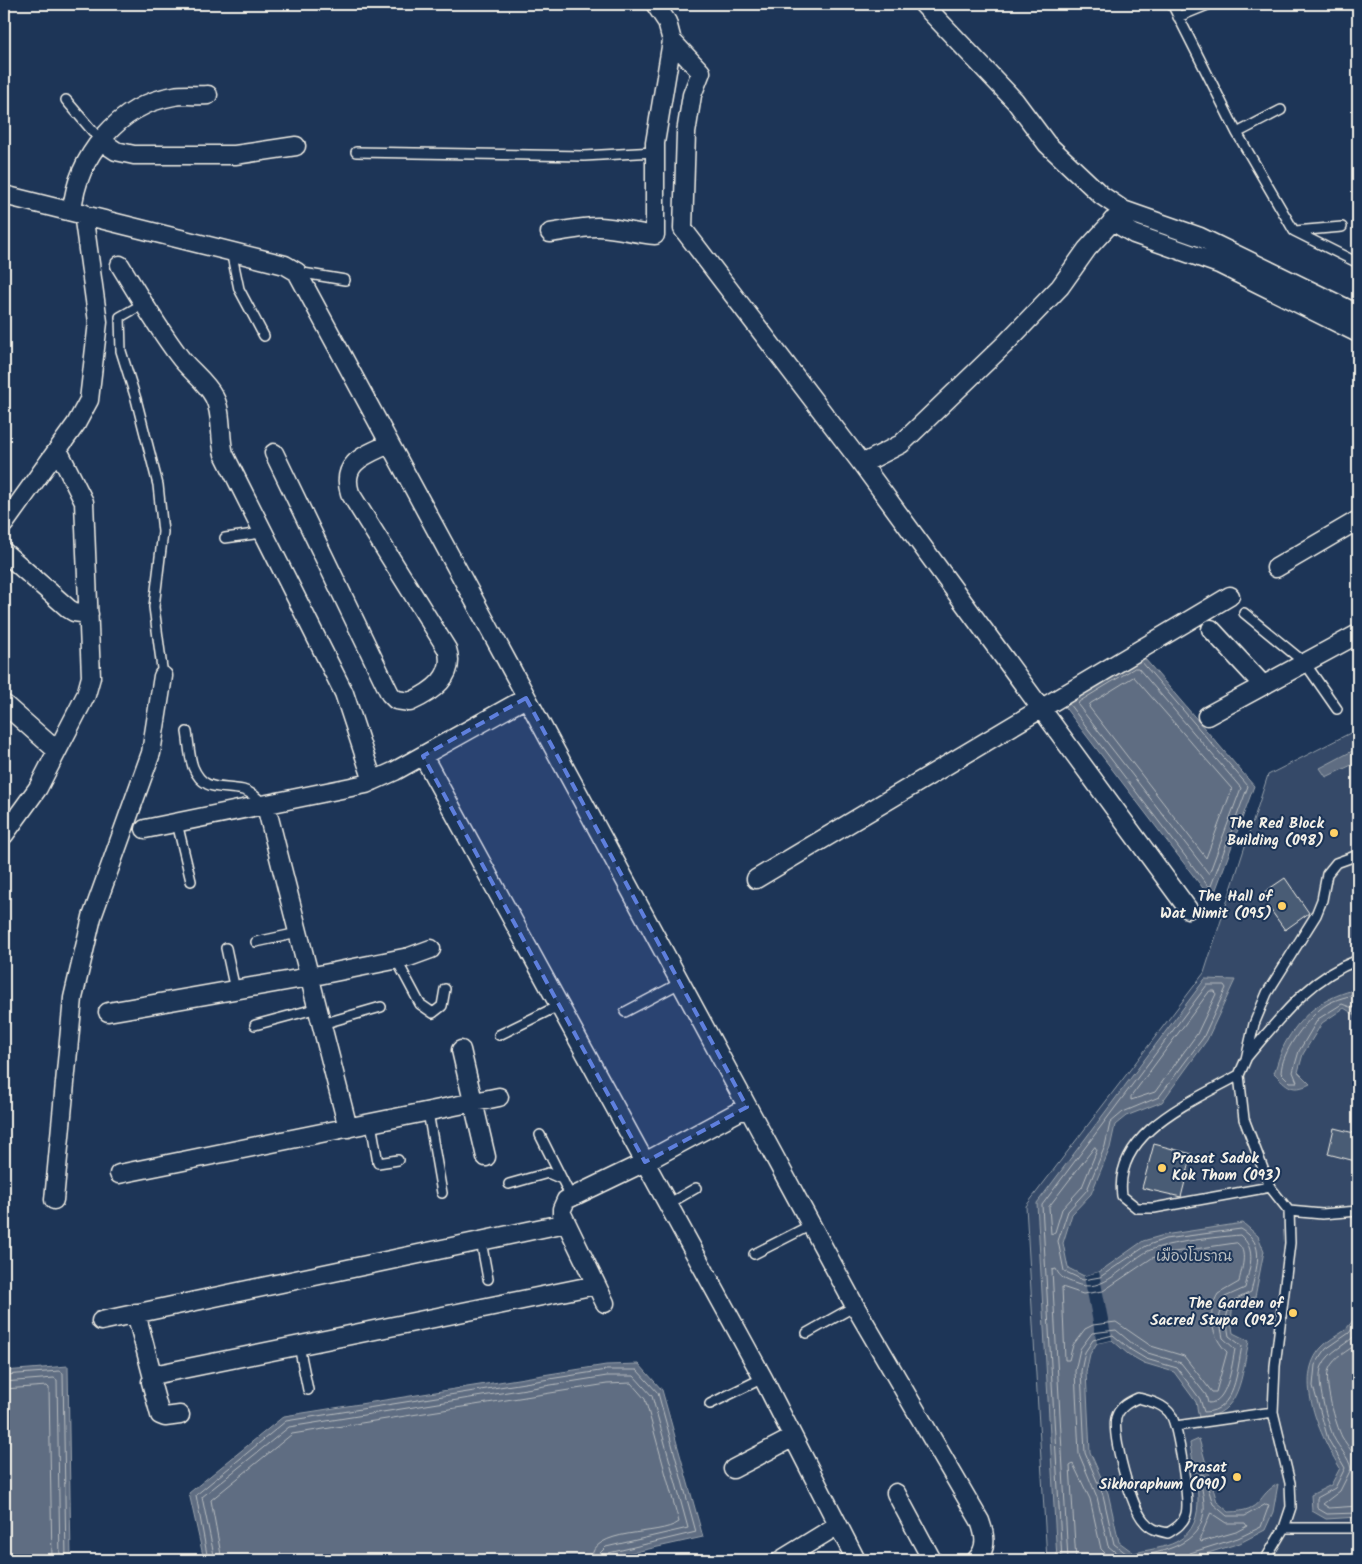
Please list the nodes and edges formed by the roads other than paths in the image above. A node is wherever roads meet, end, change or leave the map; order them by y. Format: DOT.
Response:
graph roads {
  1 [pos="655,4"];
  2 [pos="923,4"];
  3 [pos="1172,4"];
  4 [pos="1210,4"];
  5 [pos="1178,17"];
  6 [pos="672,41"];
  7 [pos="208,95"];
  8 [pos="66,100"];
  9 [pos="1281,110"];
  10 [pos="1237,134"];
  11 [pos="97,145"];
  12 [pos="296,146"];
  13 [pos="356,152"];
  14 [pos="655,152"];
  15 [pos="4,195"];
  16 [pos="88,214"];
  17 [pos="1117,216"];
  18 [pos="1342,227"];
  19 [pos="1294,231"];
  20 [pos="550,233"];
  21 [pos="231,251"];
  22 [pos="1358,263"];
  23 [pos="120,265"];
  24 [pos="297,272"];
  25 [pos="345,280"];
  26 [pos="143,304"];
  27 [pos="1358,314"];
  28 [pos="1358,333"];
  29 [pos="264,336"];
  30 [pos="389,444"];
  31 [pos="58,450"];
  32 [pos="274,453"];
  33 [pos="862,464"];
  34 [pos="1358,520"];
  35 [pos="4,524"];
  36 [pos="262,533"];
  37 [pos="225,538"];
  38 [pos="4,552"];
  39 [pos="1276,568"];
  40 [pos="1230,596"];
  41 [pos="1244,613"];
  42 [pos="89,614"];
  43 [pos="1211,629"];
  44 [pos="1358,634"];
  45 [pos="1305,662"];
  46 [pos="163,676"];
  47 [pos="1263,685"];
  48 [pos="526,698"];
  49 [pos="4,704"];
  50 [pos="1043,708"];
  51 [pos="1338,709"];
  52 [pos="1207,716"];
  53 [pos="187,732"];
  54 [pos="56,750"];
  55 [pos="423,756"];
  56 [pos="373,781"];
  57 [pos="266,806"];
  58 [pos="177,823"];
  59 [pos="145,829"];
  60 [pos="4,835"];
  61 [pos="1358,855"];
  62 [pos="756,879"];
  63 [pos="191,881"];
  64 [pos="1188,909"];
  65 [pos="298,933"];
  66 [pos="256,942"];
  67 [pos="226,948"];
  68 [pos="431,949"];
  69 [pos="396,959"];
  70 [pos="1358,960"];
  71 [pos="309,977"];
  72 [pos="680,983"];
  73 [pos="446,989"];
  74 [pos="236,990"];
  75 [pos="558,1006"];
  76 [pos="381,1007"];
  77 [pos="108,1012"];
  78 [pos="626,1012"];
  79 [pos="320,1016"];
  80 [pos="255,1025"];
  81 [pos="499,1035"];
  82 [pos="461,1050"];
  83 [pos="1246,1059"];
  84 [pos="1239,1075"];
  85 [pos="499,1097"];
  86 [pos="473,1102"];
  87 [pos="747,1107"];
  88 [pos="428,1112"];
  89 [pos="371,1124"];
  90 [pos="348,1128"];
  91 [pos="540,1135"];
  92 [pos="549,1153"];
  93 [pos="486,1157"];
  94 [pos="398,1160"];
  95 [pos="645,1162"];
  96 [pos="119,1174"];
  97 [pos="509,1184"];
  98 [pos="1270,1187"];
  99 [pos="696,1188"];
  100 [pos="442,1193"];
  101 [pos="571,1197"];
  102 [pos="54,1200"];
  103 [pos="668,1204"];
  104 [pos="1289,1211"];
  105 [pos="1358,1211"];
  106 [pos="566,1223"];
  107 [pos="811,1225"];
  108 [pos="481,1240"];
  109 [pos="754,1254"];
  110 [pos="488,1279"];
  111 [pos="596,1285"];
  112 [pos="605,1303"];
  113 [pos="855,1306"];
  114 [pos="136,1314"];
  115 [pos="101,1321"];
  116 [pos="807,1333"];
  117 [pos="299,1346"];
  118 [pos="153,1378"];
  119 [pos="763,1378"];
  120 [pos="308,1390"];
  121 [pos="710,1404"];
  122 [pos="1273,1412"];
  123 [pos="180,1415"];
  124 [pos="1176,1426"];
  125 [pos="792,1438"];
  126 [pos="733,1469"];
  127 [pos="896,1493"];
  128 [pos="838,1524"];
  129 [pos="1284,1528"];
  130 [pos="1358,1528"];
  131 [pos="781,1560"];
  132 [pos="856,1560"];
  133 [pos="932,1560"];
  134 [pos="976,1560"];
  135 [pos="1265,1560"];
  1 -- 6 [label="street"];
  2 -- 17 [label="street"];
  3 -- 5 [label="lane"];
  4 -- 5 [label="lane"];
  5 -- 10 [label="lane"];
  6 -- 14 [label="street"];
  6 -- 33 [label="street"];
  7 -- 11 [label="street"];
  8 -- 11 [label="lane"];
  9 -- 10 [label="lane"];
  10 -- 19 [label="lane"];
  11 -- 12 [label="street"];
  11 -- 16 [label="street"];
  13 -- 14 [label="lane"];
  14 -- 20 [label="street"];
  15 -- 16 [label="street"];
  16 -- 21 [label="street"];
  16 -- 31 [label="street"];
  17 -- 27 [label="street"];
  17 -- 28 [label="street"];
  17 -- 33 [label="street"];
  18 -- 19 [label="lane"];
  19 -- 22 [label="lane"];
  21 -- 24 [label="street"];
  21 -- 29 [label="lane"];
  23 -- 26 [label="street"];
  24 -- 25 [label="lane"];
  24 -- 30 [label="street"];
  26 -- 36 [label="street"];
  26 -- 46 [label="lane"];
  30 -- 32 [label="street"];
  30 -- 48 [label="street"];
  31 -- 35 [label="street"];
  31 -- 42 [label="street"];
  33 -- 50 [label="street"];
  34 -- 39 [label="street"];
  36 -- 37 [label="lane"];
  36 -- 56 [label="street"];
  38 -- 42 [label="street"];
  40 -- 50 [label="street"];
  41 -- 45 [label="lane"];
  42 -- 54 [label="street"];
  43 -- 47 [label="street"];
  44 -- 45 [label="street"];
  45 -- 47 [label="street"];
  45 -- 51 [label="lane"];
  46 -- 102 [label="street"];
  47 -- 52 [label="street"];
  48 -- 55 [label="street"];
  48 -- 72 [label="street"];
  49 -- 54 [label="street"];
  50 -- 62 [label="street"];
  50 -- 64 [label="street"];
  53 -- 57 [label="lane"];
  54 -- 60 [label="street"];
  55 -- 56 [label="street"];
  55 -- 75 [label="street"];
  56 -- 57 [label="street"];
  57 -- 58 [label="street"];
  57 -- 65 [label="street"];
  58 -- 59 [label="street"];
  58 -- 63 [label="lane"];
  61 -- 83 [label="lane"];
  65 -- 66 [label="lane"];
  65 -- 71 [label="street"];
  67 -- 74 [label="lane"];
  68 -- 69 [label="street"];
  69 -- 71 [label="street"];
  69 -- 73 [label="lane"];
  70 -- 83 [label="lane"];
  71 -- 74 [label="street"];
  71 -- 79 [label="street"];
  72 -- 78 [label="lane"];
  72 -- 87 [label="street"];
  74 -- 77 [label="street"];
  75 -- 81 [label="lane"];
  75 -- 95 [label="street"];
  76 -- 79 [label="lane"];
  79 -- 80 [label="lane"];
  79 -- 90 [label="street"];
  82 -- 86 [label="street"];
  83 -- 84 [label="lane"];
  84 -- 98 [label="lane"];
  84 -- 98 [label="lane"];
  85 -- 86 [label="street"];
  86 -- 88 [label="street"];
  86 -- 93 [label="street"];
  87 -- 95 [label="street"];
  87 -- 107 [label="street"];
  88 -- 89 [label="street"];
  88 -- 100 [label="lane"];
  89 -- 90 [label="street"];
  89 -- 94 [label="lane"];
  90 -- 96 [label="street"];
  91 -- 92 [label="lane"];
  92 -- 97 [label="lane"];
  92 -- 101 [label="lane"];
  95 -- 101 [label="street"];
  95 -- 103 [label="street"];
  98 -- 104 [label="lane"];
  99 -- 103 [label="lane"];
  101 -- 106 [label="street"];
  103 -- 119 [label="street"];
  104 -- 105 [label="lane"];
  104 -- 122 [label="lane"];
  106 -- 108 [label="street"];
  106 -- 111 [label="street"];
  107 -- 109 [label="lane"];
  107 -- 113 [label="street"];
  108 -- 110 [label="lane"];
  108 -- 114 [label="street"];
  111 -- 112 [label="street"];
  111 -- 117 [label="street"];
  113 -- 116 [label="lane"];
  113 -- 134 [label="street"];
  114 -- 115 [label="street"];
  114 -- 118 [label="street"];
  117 -- 118 [label="street"];
  117 -- 120 [label="lane"];
  118 -- 123 [label="street"];
  119 -- 121 [label="lane"];
  119 -- 125 [label="street"];
  122 -- 124 [label="lane"];
  122 -- 129 [label="lane"];
  124 -- 124 [label="lane"];
  125 -- 126 [label="street"];
  125 -- 128 [label="street"];
  127 -- 133 [label="street"];
  128 -- 131 [label="street"];
  128 -- 132 [label="street"];
  129 -- 130 [label="lane"];
  129 -- 135 [label="lane"];
}
